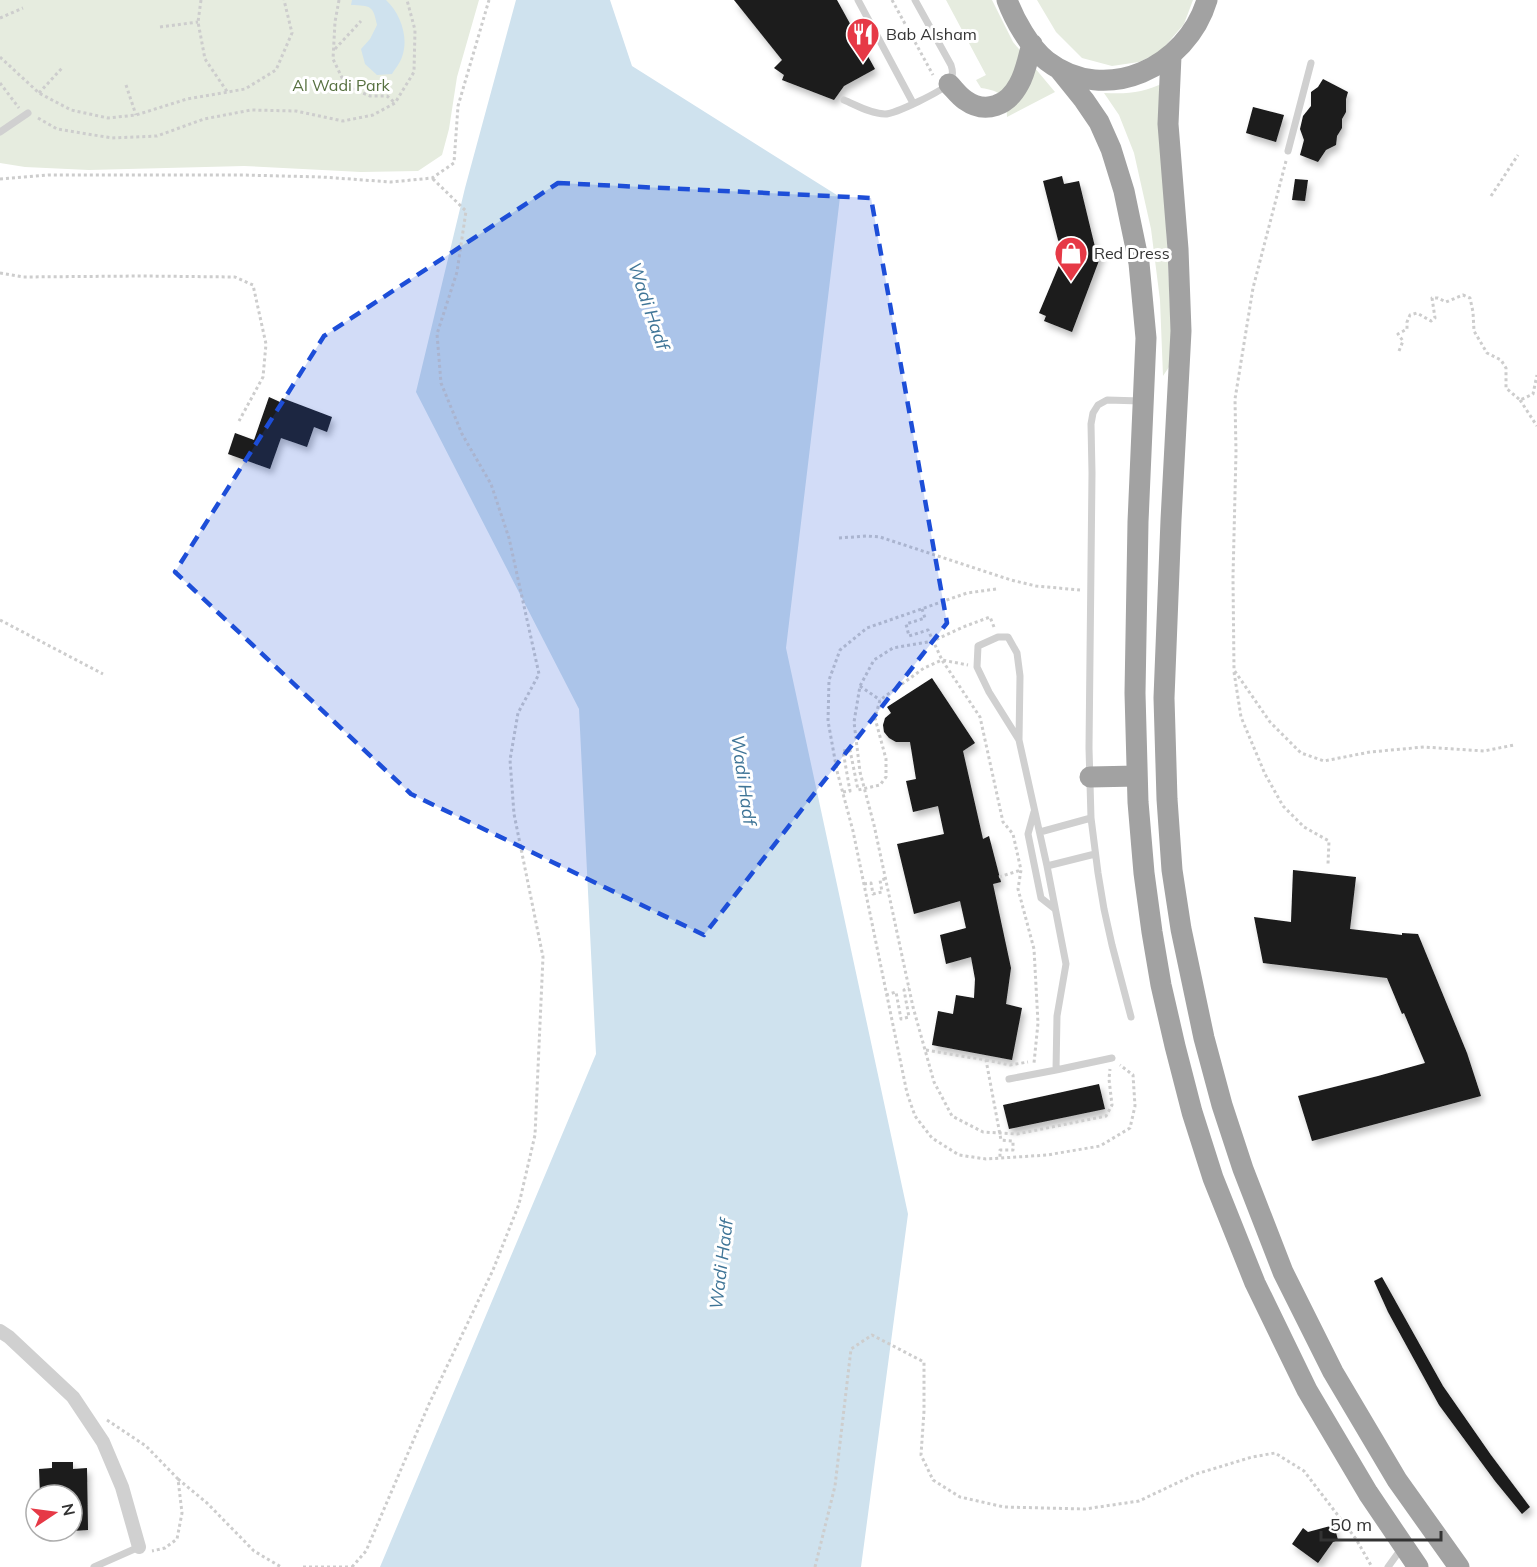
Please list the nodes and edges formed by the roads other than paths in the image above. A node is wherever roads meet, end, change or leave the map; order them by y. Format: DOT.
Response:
graph roads {
  1 [pos="858,0"];
  2 [pos="915,0"];
  3 [pos="1007,0"];
  4 [pos="1207,0"];
  5 [pos="1032,44"];
  6 [pos="1171,56"];
  7 [pos="1311,63"];
  8 [pos="1059,69"];
  9 [pos="951,77"];
  10 [pos="844,100"];
  11 [pos="913,103"];
  12 [pos="28,113"];
  13 [pos="0,132"];
  14 [pos="1288,151"];
  15 [pos="1144,401"];
  16 [pos="1176,402"];
  17 [pos="1019,740"];
  18 [pos="1137,776"];
  19 [pos="1090,777"];
  20 [pos="1034,809"];
  21 [pos="1091,818"];
  22 [pos="1040,832"];
  23 [pos="1095,854"];
  24 [pos="1047,866"];
  25 [pos="1055,909"];
  26 [pos="1131,1017"];
  27 [pos="1112,1058"];
  28 [pos="1056,1070"];
  29 [pos="1009,1079"];
  30 [pos="0,1331"];
  31 [pos="139,1547"];
  32 [pos="1403,1547"];
  33 [pos="94,1567"];
  34 [pos="1388,1567"];
  35 [pos="1418,1567"];
  36 [pos="1459,1567"];
  1 -- 11 [label="lane"];
  2 -- 9 [label="lane"];
  3 -- 5 [label="highway"];
  4 -- 6 [label="highway"];
  5 -- 8 [label="highway"];
  5 -- 9 [label="highway"];
  6 -- 8 [label="highway"];
  6 -- 16 [label="highway"];
  7 -- 14 [label="lane"];
  8 -- 15 [label="highway"];
  9 -- 11 [label="lane"];
  10 -- 11 [label="lane"];
  12 -- 13 [label="lane"];
  15 -- 16 [label="highway"];
  15 -- 18 [label="highway"];
  15 -- 19 [label="lane"];
  16 -- 36 [label="highway"];
  17 -- 17 [label="lane"];
  17 -- 20 [label="lane"];
  18 -- 19 [label="highway"];
  18 -- 32 [label="highway"];
  19 -- 21 [label="lane"];
  20 -- 22 [label="lane"];
  20 -- 25 [label="lane"];
  21 -- 22 [label="lane"];
  21 -- 23 [label="lane"];
  22 -- 24 [label="lane"];
  23 -- 24 [label="lane"];
  23 -- 26 [label="lane"];
  24 -- 25 [label="lane"];
  25 -- 28 [label="lane"];
  27 -- 28 [label="lane"];
  28 -- 29 [label="lane"];
  30 -- 31 [label="street"];
  31 -- 33 [label="lane"];
  32 -- 34 [label="lane"];
  32 -- 35 [label="highway"];
}
